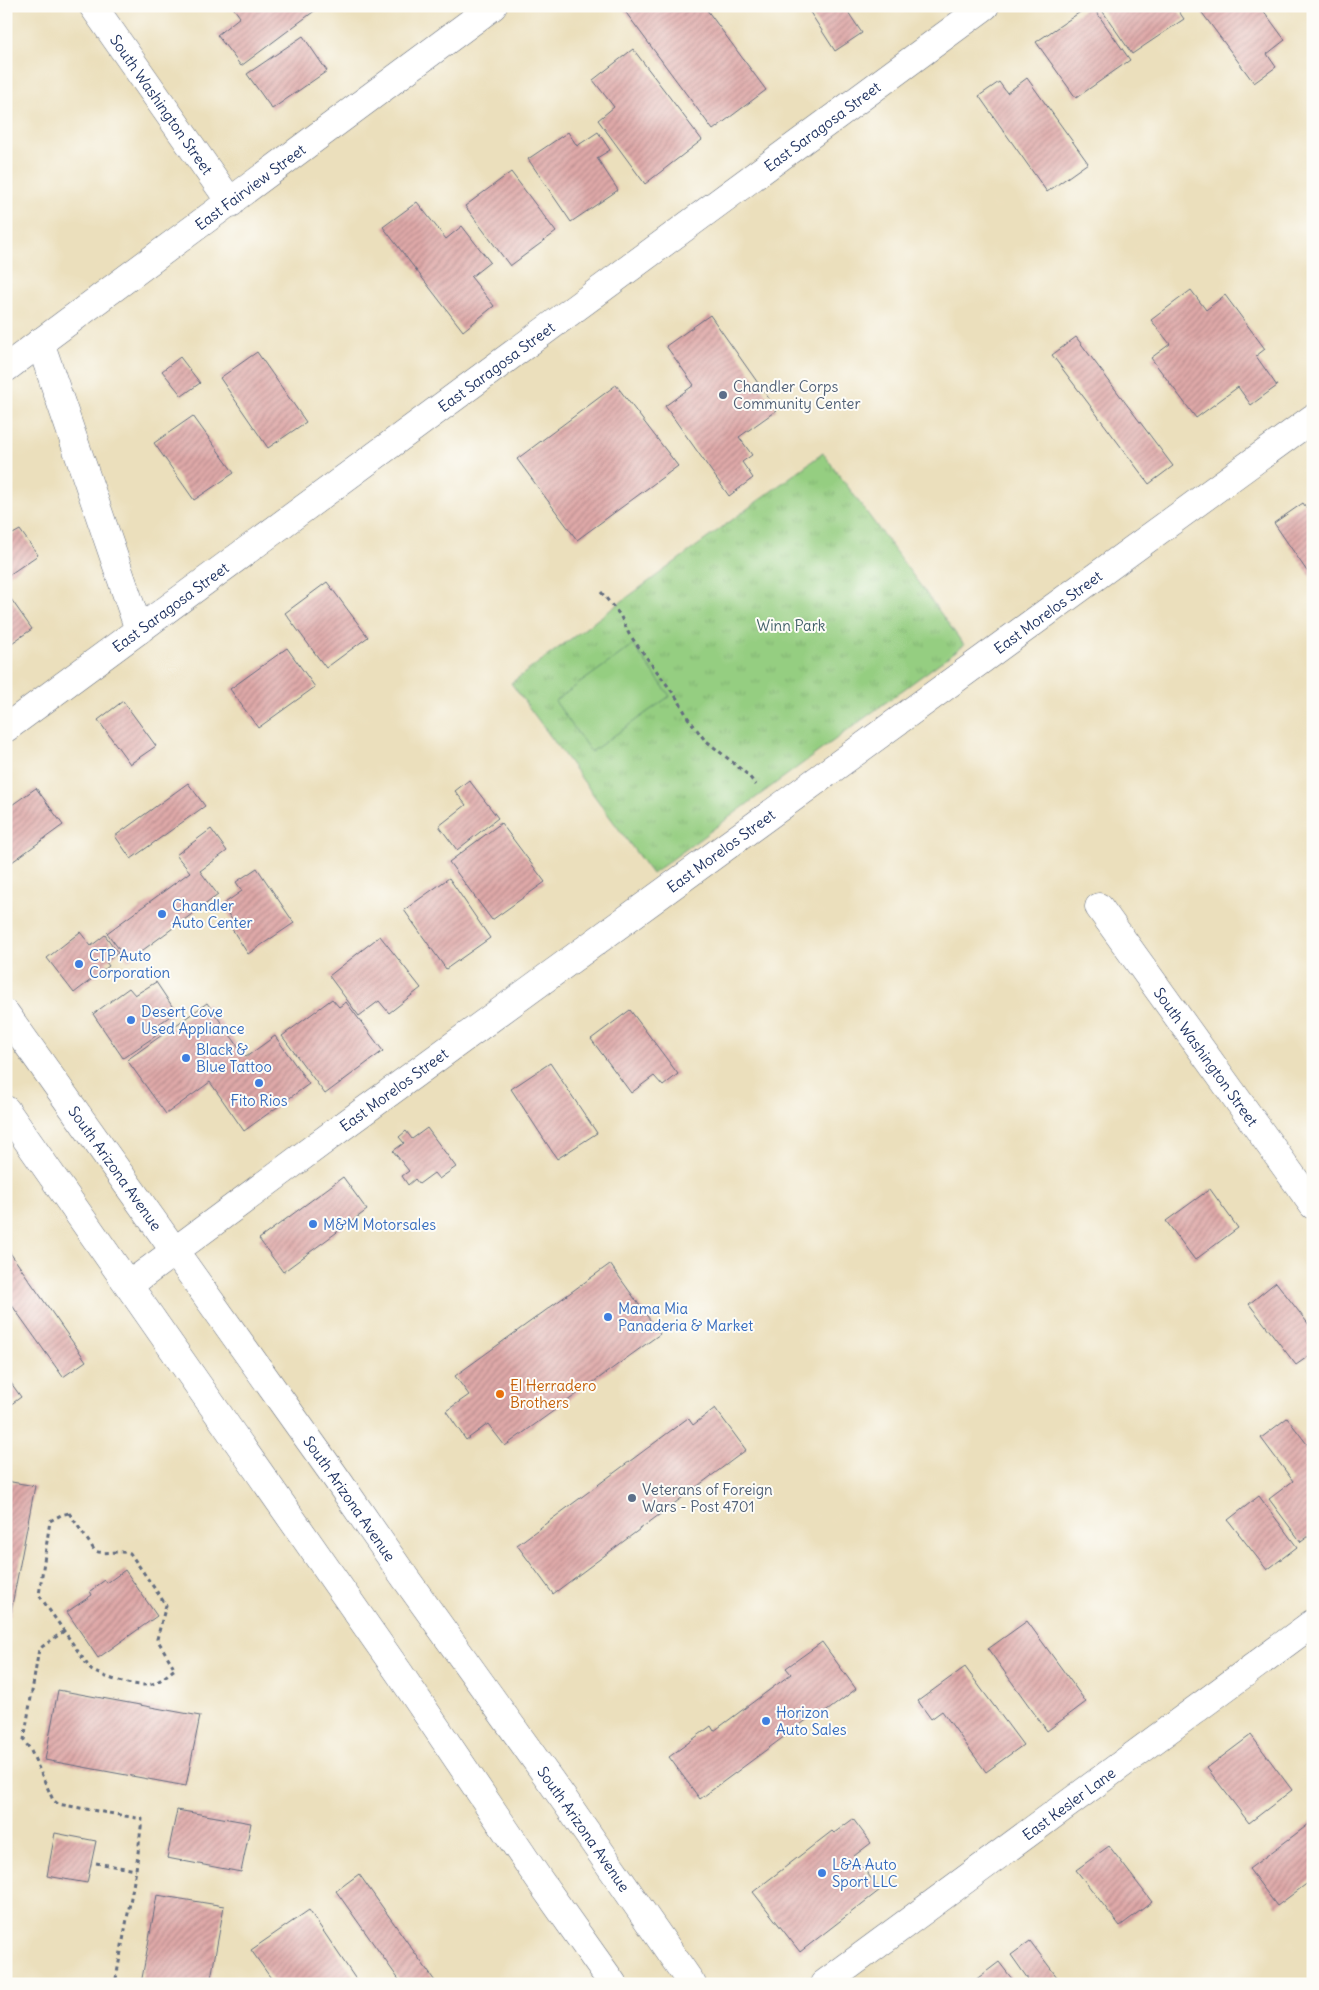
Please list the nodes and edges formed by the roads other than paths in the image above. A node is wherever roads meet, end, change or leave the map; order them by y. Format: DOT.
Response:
graph roads {
  1 [pos="93,6"];
  2 [pos="985,6"];
  3 [pos="491,7"];
  4 [pos="231,202"];
  5 [pos="40,342"];
  6 [pos="6,368"];
  7 [pos="1313,418"];
  8 [pos="139,630"];
  9 [pos="6,728"];
  10 [pos="1099,907"];
  11 [pos="6,1014"];
  12 [pos="6,1110"];
  13 [pos="1313,1205"];
  14 [pos="175,1251"];
  15 [pos="129,1285"];
  16 [pos="1313,1624"];
  17 [pos="612,1984"];
  18 [pos="692,1984"];
  19 [pos="824,1984"];
  1 -- 4 [label="street, South Washington Street"];
  2 -- 8 [label="street, East Saragosa Street"];
  3 -- 4 [label="street, East Fairview Street"];
  4 -- 5 [label="street, East Fairview Street"];
  5 -- 6 [label="street, East Fairview Street"];
  5 -- 8 [label="street"];
  7 -- 14 [label="street, East Morelos Street"];
  8 -- 9 [label="street, East Saragosa Street"];
  10 -- 13 [label="street, South Washington Street"];
  11 -- 14 [label="street, South Arizona Avenue"];
  12 -- 15 [label="street"];
  14 -- 15 [label="street, East Morelos Street"];
  14 -- 18 [label="street, South Arizona Avenue"];
  15 -- 17 [label="street"];
  16 -- 19 [label="street, East Kesler Lane"];
}
